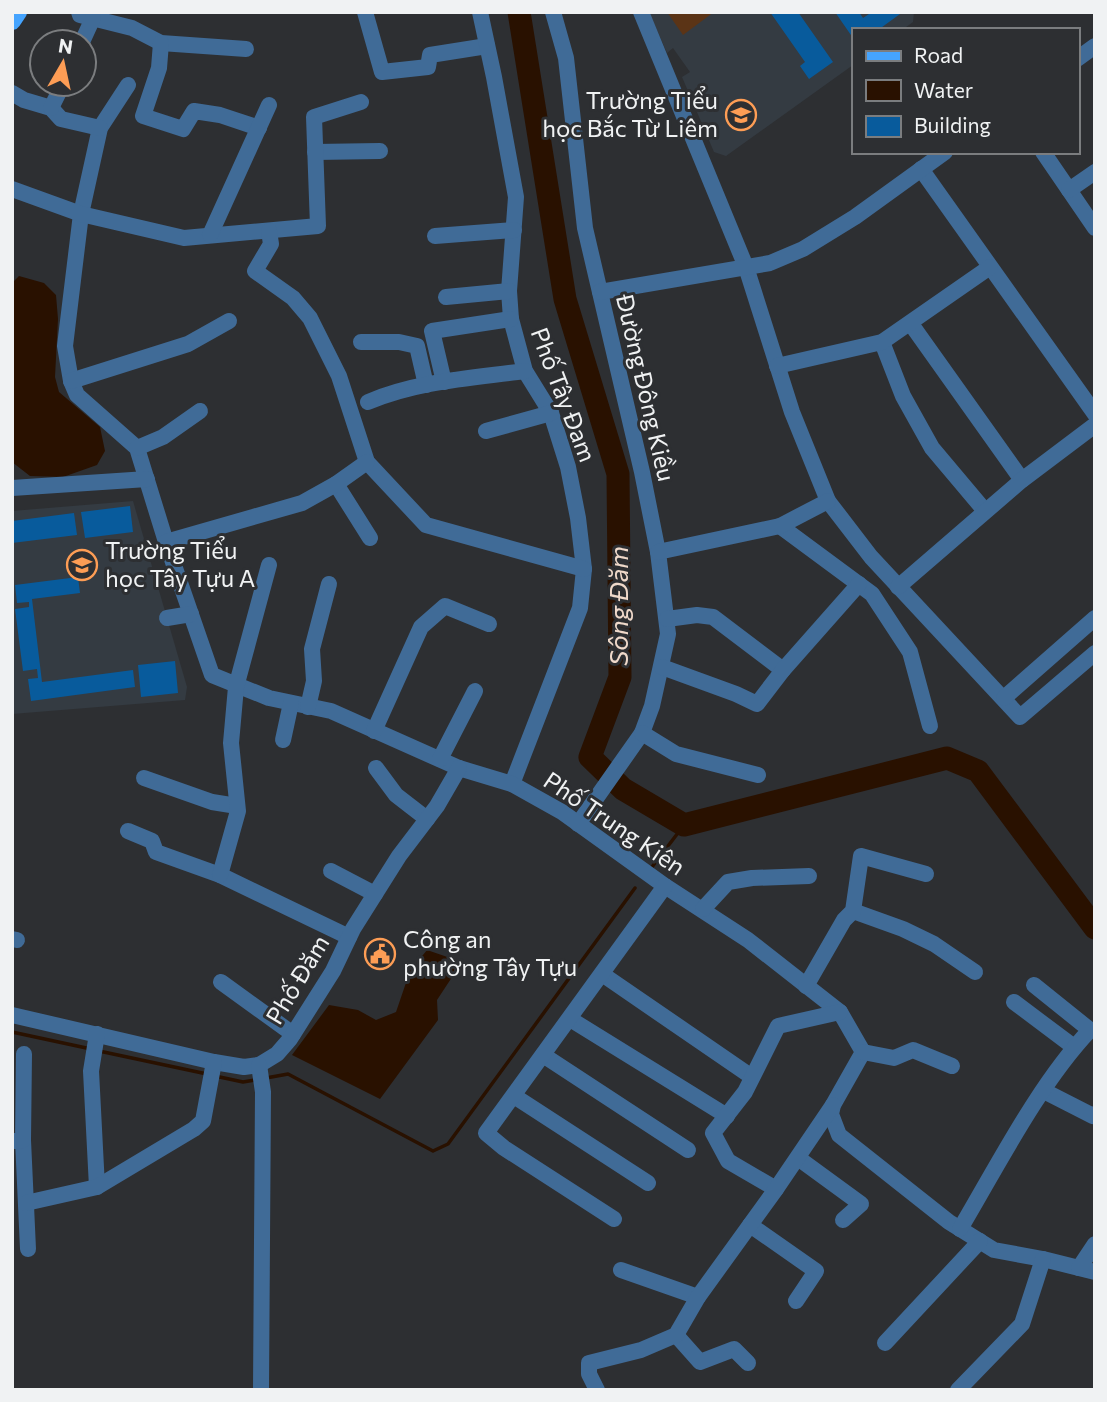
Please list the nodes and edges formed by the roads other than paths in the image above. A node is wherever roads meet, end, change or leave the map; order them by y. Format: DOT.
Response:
graph roads {
  1 [pos="365,12"];
  2 [pos="480,12"];
  3 [pos="553,12"];
  4 [pos="641,12"];
  5 [pos="86,15"];
  6 [pos="161,43"];
  7 [pos="487,46"];
  8 [pos="1095,46"];
  9 [pos="246,49"];
  10 [pos="1079,58"];
  11 [pos="128,85"];
  12 [pos="12,93"];
  13 [pos="56,98"];
  14 [pos="361,102"];
  15 [pos="269,105"];
  16 [pos="51,107"];
  17 [pos="100,128"];
  18 [pos="259,128"];
  19 [pos="380,151"];
  20 [pos="315,152"];
  21 [pos="942,154"];
  22 [pos="1044,154"];
  23 [pos="921,169"];
  24 [pos="1095,172"];
  25 [pos="12,189"];
  26 [pos="1069,190"];
  27 [pos="81,214"];
  28 [pos="1095,228"];
  29 [pos="514,230"];
  30 [pos="268,231"];
  31 [pos="210,235"];
  32 [pos="435,236"];
  33 [pos="746,267"];
  34 [pos="990,267"];
  35 [pos="509,290"];
  36 [pos="600,292"];
  37 [pos="446,297"];
  38 [pos="511,319"];
  39 [pos="229,321"];
  40 [pos="911,324"];
  41 [pos="362,342"];
  42 [pos="882,342"];
  43 [pos="776,366"];
  44 [pos="525,371"];
  45 [pos="71,382"];
  46 [pos="444,382"];
  47 [pos="426,385"];
  48 [pos="368,402"];
  49 [pos="200,411"];
  50 [pos="551,413"];
  51 [pos="1095,414"];
  52 [pos="1095,425"];
  53 [pos="486,431"];
  54 [pos="137,448"];
  55 [pos="367,462"];
  56 [pos="147,479"];
  57 [pos="1022,480"];
  58 [pos="336,484"];
  59 [pos="12,488"];
  60 [pos="828,501"];
  61 [pos="985,511"];
  62 [pos="780,526"];
  63 [pos="370,537"];
  64 [pos="166,542"];
  65 [pos="658,552"];
  66 [pos="269,565"];
  67 [pos="584,569"];
  68 [pos="329,584"];
  69 [pos="859,584"];
  70 [pos="898,587"];
  71 [pos="191,614"];
  72 [pos="167,618"];
  73 [pos="667,618"];
  74 [pos="1095,618"];
  75 [pos="489,624"];
  76 [pos="1095,653"];
  77 [pos="662,667"];
  78 [pos="783,670"];
  79 [pos="236,687"];
  80 [pos="475,691"];
  81 [pos="1004,698"];
  82 [pos="291,703"];
  83 [pos="308,707"];
  84 [pos="930,726"];
  85 [pos="374,731"];
  86 [pos="642,733"];
  87 [pos="283,740"];
  88 [pos="440,759"];
  89 [pos="376,768"];
  90 [pos="459,768"];
  91 [pos="758,775"];
  92 [pos="144,778"];
  93 [pos="512,784"];
  94 [pos="237,806"];
  95 [pos="427,819"];
  96 [pos="578,824"];
  97 [pos="128,831"];
  98 [pos="331,872"];
  99 [pos="926,874"];
  100 [pos="220,875"];
  101 [pos="809,876"];
  102 [pos="663,884"];
  103 [pos="375,894"];
  104 [pos="703,909"];
  105 [pos="853,911"];
  106 [pos="349,937"];
  107 [pos="975,971"];
  108 [pos="602,974"];
  109 [pos="221,982"];
  110 [pos="1034,985"];
  111 [pos="806,986"];
  112 [pos="1014,1002"];
  113 [pos="840,1012"];
  114 [pos="12,1015"];
  115 [pos="570,1019"];
  116 [pos="293,1034"];
  117 [pos="97,1036"];
  118 [pos="1074,1047"];
  119 [pos="863,1052"];
  120 [pos="24,1055"];
  121 [pos="544,1055"];
  122 [pos="214,1064"];
  123 [pos="952,1066"];
  124 [pos="259,1068"];
  125 [pos="752,1077"];
  126 [pos="1044,1091"];
  127 [pos="514,1096"];
  128 [pos="833,1105"];
  129 [pos="1095,1114"];
  130 [pos="727,1116"];
  131 [pos="18,1140"];
  132 [pos="688,1150"];
  133 [pos="797,1158"];
  134 [pos="648,1183"];
  135 [pos="97,1187"];
  136 [pos="776,1189"];
  137 [pos="26,1203"];
  138 [pos="614,1219"];
  139 [pos="843,1220"];
  140 [pos="750,1226"];
  141 [pos="960,1229"];
  142 [pos="980,1241"];
  143 [pos="1095,1244"];
  144 [pos="28,1249"];
  145 [pos="1043,1259"];
  146 [pos="621,1270"];
  147 [pos="1087,1270"];
  148 [pos="698,1297"];
  149 [pos="796,1301"];
  150 [pos="676,1335"];
  151 [pos="885,1343"];
  152 [pos="748,1363"];
  153 [pos="261,1390"];
  154 [pos="597,1390"];
  155 [pos="958,1390"];
  1 -- 7 [label="street"];
  2 -- 7 [label="street, Phố Tây Đam"];
  3 -- 36 [label="street, Đường Đông Kiều"];
  4 -- 33 [label="street"];
  5 -- 6 [label="street"];
  6 -- 9 [label="street"];
  6 -- 18 [label="street"];
  7 -- 29 [label="street, Phố Tây Đam"];
  8 -- 10 [label="street"];
  11 -- 17 [label="street"];
  12 -- 16 [label="street"];
  13 -- 16 [label="street"];
  14 -- 20 [label="street"];
  15 -- 18 [label="street"];
  16 -- 17 [label="street"];
  17 -- 27 [label="street"];
  18 -- 31 [label="street"];
  19 -- 20 [label="street"];
  20 -- 30 [label="street"];
  21 -- 23 [label="street"];
  22 -- 26 [label="street"];
  23 -- 33 [label="street"];
  23 -- 34 [label="street"];
  24 -- 26 [label="street"];
  25 -- 27 [label="street"];
  26 -- 28 [label="street"];
  27 -- 31 [label="street"];
  27 -- 45 [label="street"];
  29 -- 32 [label="street"];
  29 -- 35 [label="street, Phố Tây Đam"];
  30 -- 31 [label="street"];
  30 -- 55 [label="street"];
  33 -- 36 [label="street"];
  33 -- 43 [label="street"];
  34 -- 40 [label="street"];
  34 -- 51 [label="street"];
  35 -- 37 [label="street"];
  35 -- 38 [label="street, Phố Tây Đam"];
  36 -- 65 [label="street, Đường Đông Kiều"];
  38 -- 44 [label="street, Phố Tây Đam"];
  38 -- 46 [label="street"];
  39 -- 45 [label="street"];
  40 -- 42 [label="street"];
  40 -- 57 [label="street"];
  41 -- 47 [label="street"];
  42 -- 43 [label="street"];
  42 -- 61 [label="street"];
  43 -- 60 [label="street"];
  44 -- 46 [label="street"];
  44 -- 50 [label="street, Phố Tây Đam"];
  45 -- 54 [label="street"];
  46 -- 47 [label="street"];
  47 -- 48 [label="street"];
  49 -- 54 [label="street"];
  50 -- 53 [label="street"];
  50 -- 67 [label="street, Phố Tây Đam"];
  52 -- 57 [label="street"];
  54 -- 56 [label="street, Phố Trung Kiên"];
  55 -- 58 [label="street"];
  55 -- 67 [label="street"];
  56 -- 59 [label="street"];
  56 -- 64 [label="street, Phố Trung Kiên"];
  57 -- 61 [label="street"];
  58 -- 63 [label="street"];
  58 -- 64 [label="street"];
  60 -- 62 [label="street"];
  60 -- 70 [label="street"];
  61 -- 70 [label="street"];
  62 -- 65 [label="street"];
  62 -- 69 [label="street"];
  64 -- 71 [label="street, Phố Trung Kiên"];
  65 -- 73 [label="street, Đường Đông Kiều"];
  66 -- 79 [label="street"];
  67 -- 93 [label="street, Phố Tây Đam"];
  68 -- 83 [label="street"];
  69 -- 78 [label="street"];
  69 -- 84 [label="street"];
  70 -- 81 [label="street"];
  71 -- 72 [label="street"];
  71 -- 79 [label="street, Phố Trung Kiên"];
  73 -- 77 [label="street, Đường Đông Kiều"];
  73 -- 78 [label="street"];
  74 -- 81 [label="street"];
  75 -- 85 [label="street"];
  76 -- 81 [label="street"];
  77 -- 78 [label="street"];
  77 -- 86 [label="street, Đường Đông Kiều"];
  79 -- 82 [label="street, Phố Trung Kiên"];
  79 -- 94 [label="street"];
  80 -- 88 [label="street"];
  82 -- 83 [label="street, Phố Trung Kiên"];
  82 -- 87 [label="street"];
  83 -- 85 [label="street, Phố Trung Kiên"];
  85 -- 88 [label="street, Phố Trung Kiên"];
  86 -- 91 [label="street"];
  86 -- 96 [label="street, Đường Đông Kiều"];
  88 -- 90 [label="street, Phố Trung Kiên"];
  89 -- 95 [label="street"];
  90 -- 93 [label="street, Phố Trung Kiên"];
  90 -- 95 [label="street, Phố Đăm"];
  92 -- 94 [label="street"];
  93 -- 96 [label="street, Phố Trung Kiên"];
  94 -- 100 [label="street"];
  95 -- 103 [label="street, Phố Đăm"];
  96 -- 102 [label="street, Phố Trung Kiên"];
  97 -- 100 [label="street"];
  98 -- 103 [label="street"];
  99 -- 105 [label="street"];
  100 -- 106 [label="street"];
  101 -- 104 [label="street"];
  102 -- 104 [label="street, Phố Trung Kiên"];
  102 -- 108 [label="street"];
  103 -- 106 [label="street, Phố Đăm"];
  104 -- 111 [label="street, Phố Trung Kiên"];
  105 -- 107 [label="street"];
  105 -- 111 [label="street"];
  106 -- 116 [label="street, Phố Đăm"];
  108 -- 115 [label="street"];
  108 -- 125 [label="street"];
  109 -- 116 [label="street"];
  110 -- 118 [label="street"];
  111 -- 113 [label="street, Phố Trung Kiên"];
  112 -- 118 [label="street"];
  113 -- 119 [label="street, Phố Trung Kiên"];
  113 -- 125 [label="street"];
  114 -- 117 [label="street"];
  115 -- 121 [label="street"];
  115 -- 130 [label="street"];
  116 -- 124 [label="street, Phố Đăm"];
  117 -- 122 [label="street"];
  117 -- 135 [label="street"];
  118 -- 126 [label="street"];
  119 -- 123 [label="street"];
  119 -- 128 [label="street"];
  120 -- 131 [label="street"];
  121 -- 127 [label="street"];
  121 -- 132 [label="street"];
  122 -- 124 [label="street"];
  122 -- 135 [label="street"];
  124 -- 153 [label="street"];
  125 -- 130 [label="street"];
  126 -- 129 [label="street"];
  126 -- 141 [label="street"];
  127 -- 134 [label="street"];
  127 -- 138 [label="street"];
  128 -- 133 [label="street"];
  128 -- 141 [label="street"];
  130 -- 136 [label="street"];
  131 -- 137 [label="street"];
  133 -- 136 [label="street"];
  133 -- 139 [label="street"];
  135 -- 137 [label="street"];
  136 -- 140 [label="street"];
  137 -- 144 [label="street"];
  140 -- 148 [label="street"];
  140 -- 149 [label="street"];
  141 -- 142 [label="street"];
  142 -- 145 [label="street"];
  142 -- 151 [label="street"];
  143 -- 147 [label="street"];
  145 -- 147 [label="street"];
  145 -- 155 [label="street"];
  146 -- 148 [label="street"];
  148 -- 150 [label="street"];
  150 -- 152 [label="street"];
  150 -- 154 [label="street"];
}
